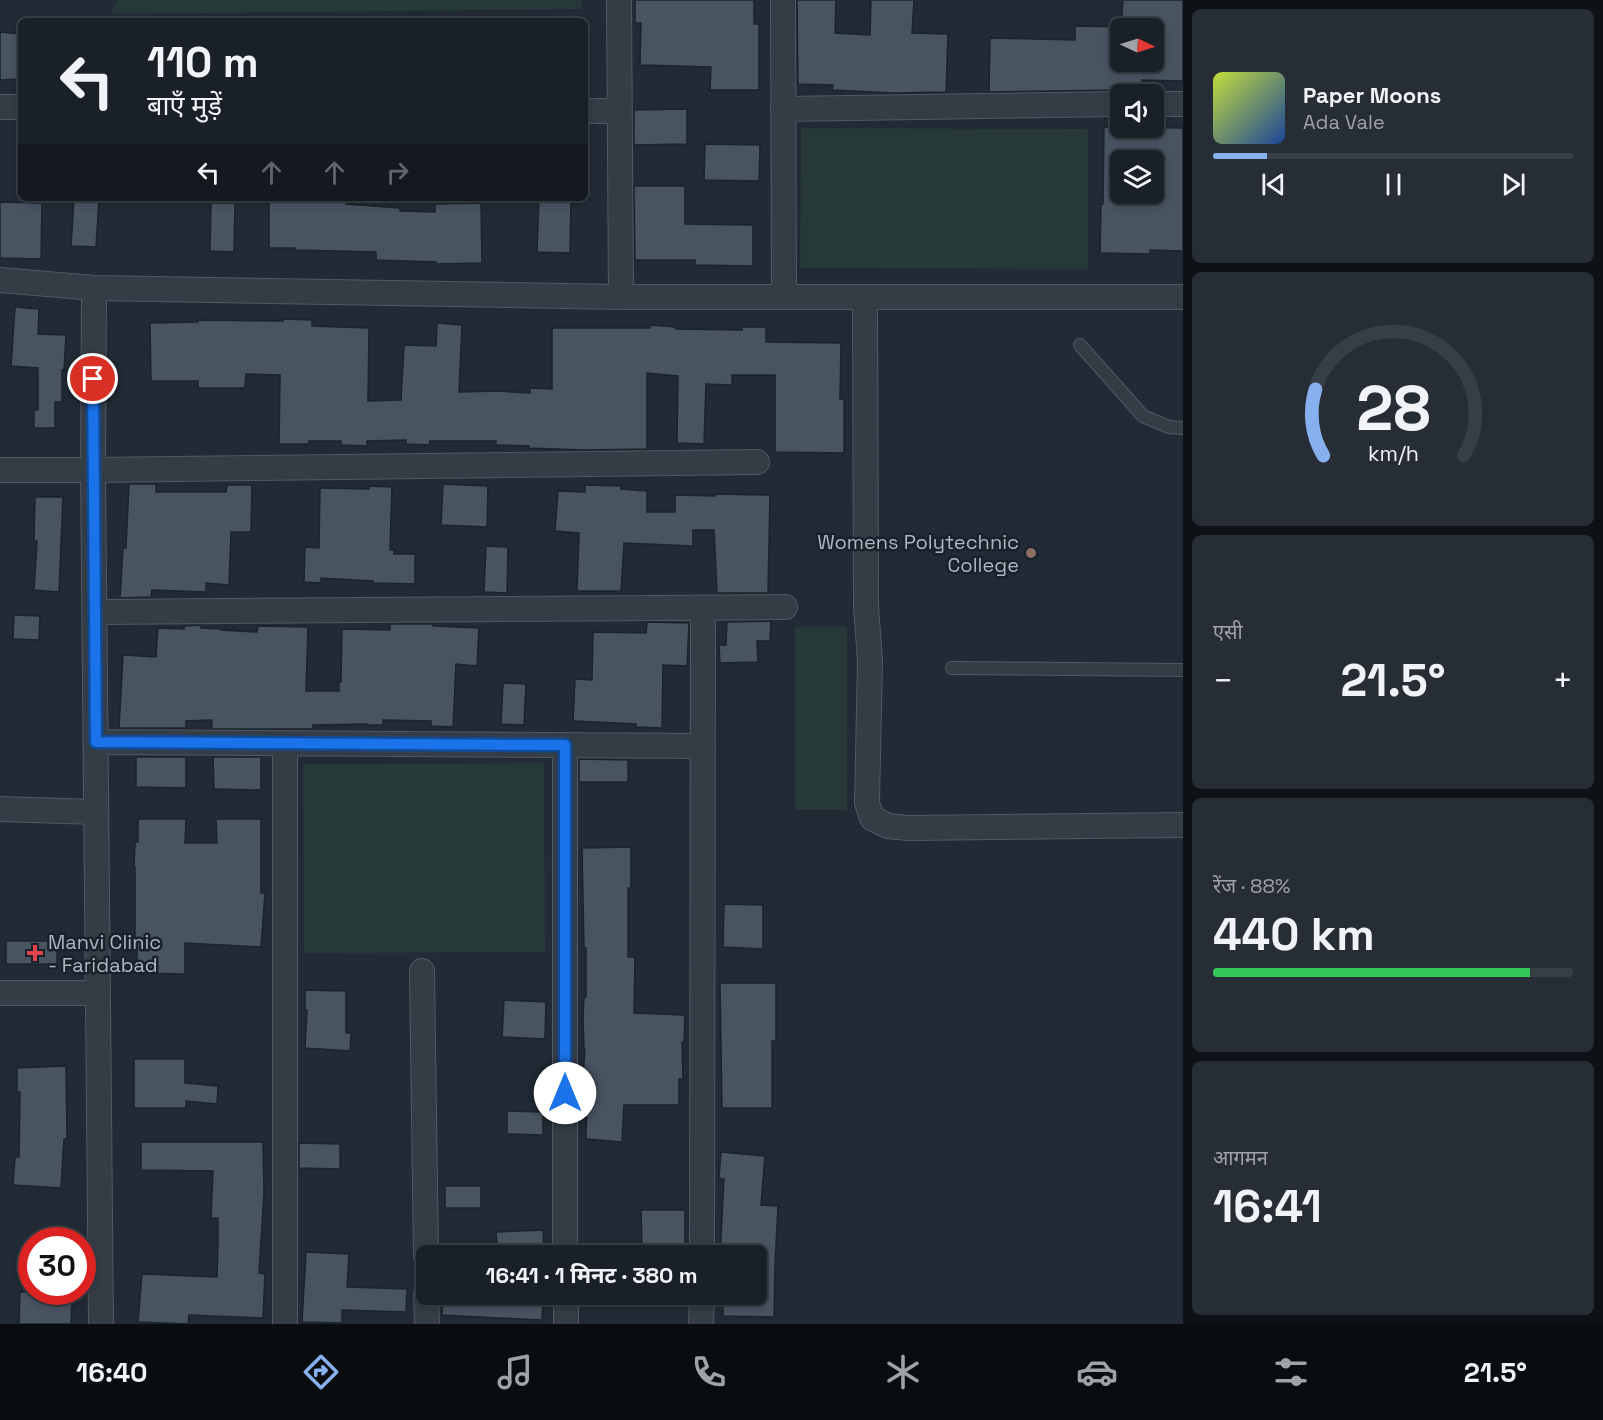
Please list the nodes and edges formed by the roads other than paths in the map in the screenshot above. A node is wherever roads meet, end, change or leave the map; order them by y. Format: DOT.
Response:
graph roads {
  1 [pos="619,0"];
  2 [pos="783,0"];
  3 [pos="1110,104"];
  4 [pos="1164,104"];
  5 [pos="1183,104"];
  6 [pos="0,107"];
  7 [pos="18,107"];
  8 [pos="783,109"];
  9 [pos="588,111"];
  10 [pos="620,111"];
  11 [pos="0,280"];
  12 [pos="94,288"];
  13 [pos="621,297"];
  14 [pos="784,297"];
  15 [pos="865,297"];
  16 [pos="1183,297"];
  17 [pos="1080,345"];
  18 [pos="1183,428"];
  19 [pos="757,462"];
  20 [pos="0,470"];
  21 [pos="93,470"];
  22 [pos="784,607"];
  23 [pos="703,608"];
  24 [pos="95,612"];
  25 [pos="952,668"];
  26 [pos="1183,670"];
  27 [pos="96,742"];
  28 [pos="285,743"];
  29 [pos="565,745"];
  30 [pos="703,746"];
  31 [pos="0,809"];
  32 [pos="96,812"];
  33 [pos="1183,825"];
  34 [pos="422,971"];
  35 [pos="0,993"];
  36 [pos="98,993"];
  37 [pos="426,1245"];
  38 [pos="566,1245"];
  39 [pos="702,1245"];
  40 [pos="426,1305"];
  41 [pos="566,1305"];
  42 [pos="702,1305"];
  43 [pos="101,1324"];
  44 [pos="285,1324"];
  45 [pos="427,1324"];
  46 [pos="566,1324"];
  47 [pos="701,1324"];
  1 -- 10 [label="street"];
  2 -- 8 [label="street"];
  3 -- 8 [label="street"];
  4 -- 5 [label="street"];
  6 -- 7 [label="street"];
  8 -- 14 [label="street"];
  9 -- 10 [label="street"];
  10 -- 13 [label="street"];
  11 -- 12 [label="street"];
  12 -- 13 [label="street"];
  12 -- 21 [label="street"];
  13 -- 14 [label="street"];
  14 -- 15 [label="street"];
  15 -- 16 [label="street"];
  15 -- 33 [label="street"];
  17 -- 18 [label="lane"];
  19 -- 21 [label="street"];
  20 -- 21 [label="street"];
  21 -- 24 [label="street"];
  22 -- 23 [label="street"];
  23 -- 24 [label="street"];
  23 -- 30 [label="street"];
  24 -- 27 [label="street"];
  25 -- 26 [label="lane"];
  27 -- 28 [label="street"];
  27 -- 32 [label="street"];
  28 -- 29 [label="street"];
  28 -- 44 [label="street"];
  29 -- 30 [label="street"];
  29 -- 38 [label="street"];
  30 -- 39 [label="street"];
  31 -- 32 [label="street"];
  32 -- 36 [label="street"];
  34 -- 37 [label="street"];
  35 -- 36 [label="street"];
  36 -- 43 [label="street"];
  40 -- 45 [label="street"];
  41 -- 46 [label="street"];
  42 -- 47 [label="street"];
}
